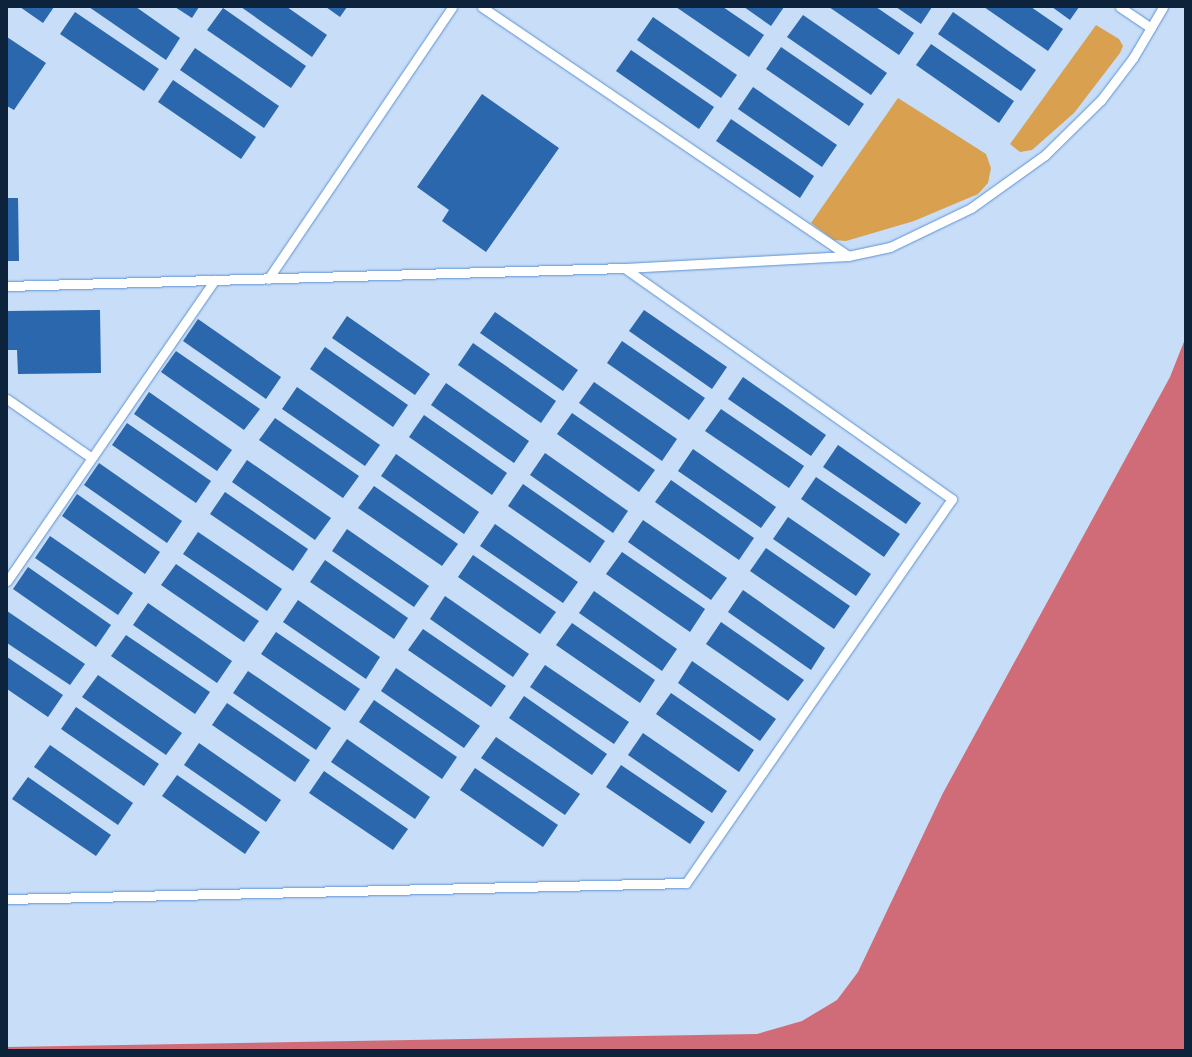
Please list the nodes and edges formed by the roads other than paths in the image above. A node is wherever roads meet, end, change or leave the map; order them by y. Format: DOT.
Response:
graph roads {
  1 [pos="452,7"];
  2 [pos="1120,7"];
  3 [pos="1163,7"];
  4 [pos="488,9"];
  5 [pos="1150,28"];
  6 [pos="848,256"];
  7 [pos="625,268"];
  8 [pos="268,278"];
  9 [pos="215,280"];
  10 [pos="7,286"];
  11 [pos="7,399"];
  12 [pos="92,458"];
  13 [pos="7,581"];
  14 [pos="7,899"];
  1 -- 8 [label="lane"];
  2 -- 5 [label="lane"];
  3 -- 5 [label="lane"];
  4 -- 6 [label="lane"];
  5 -- 6 [label="lane"];
  6 -- 7 [label="lane"];
  7 -- 8 [label="lane"];
  7 -- 14 [label="lane"];
  8 -- 9 [label="lane"];
  9 -- 10 [label="lane"];
  9 -- 12 [label="lane"];
  11 -- 12 [label="lane"];
  12 -- 13 [label="lane"];
}
